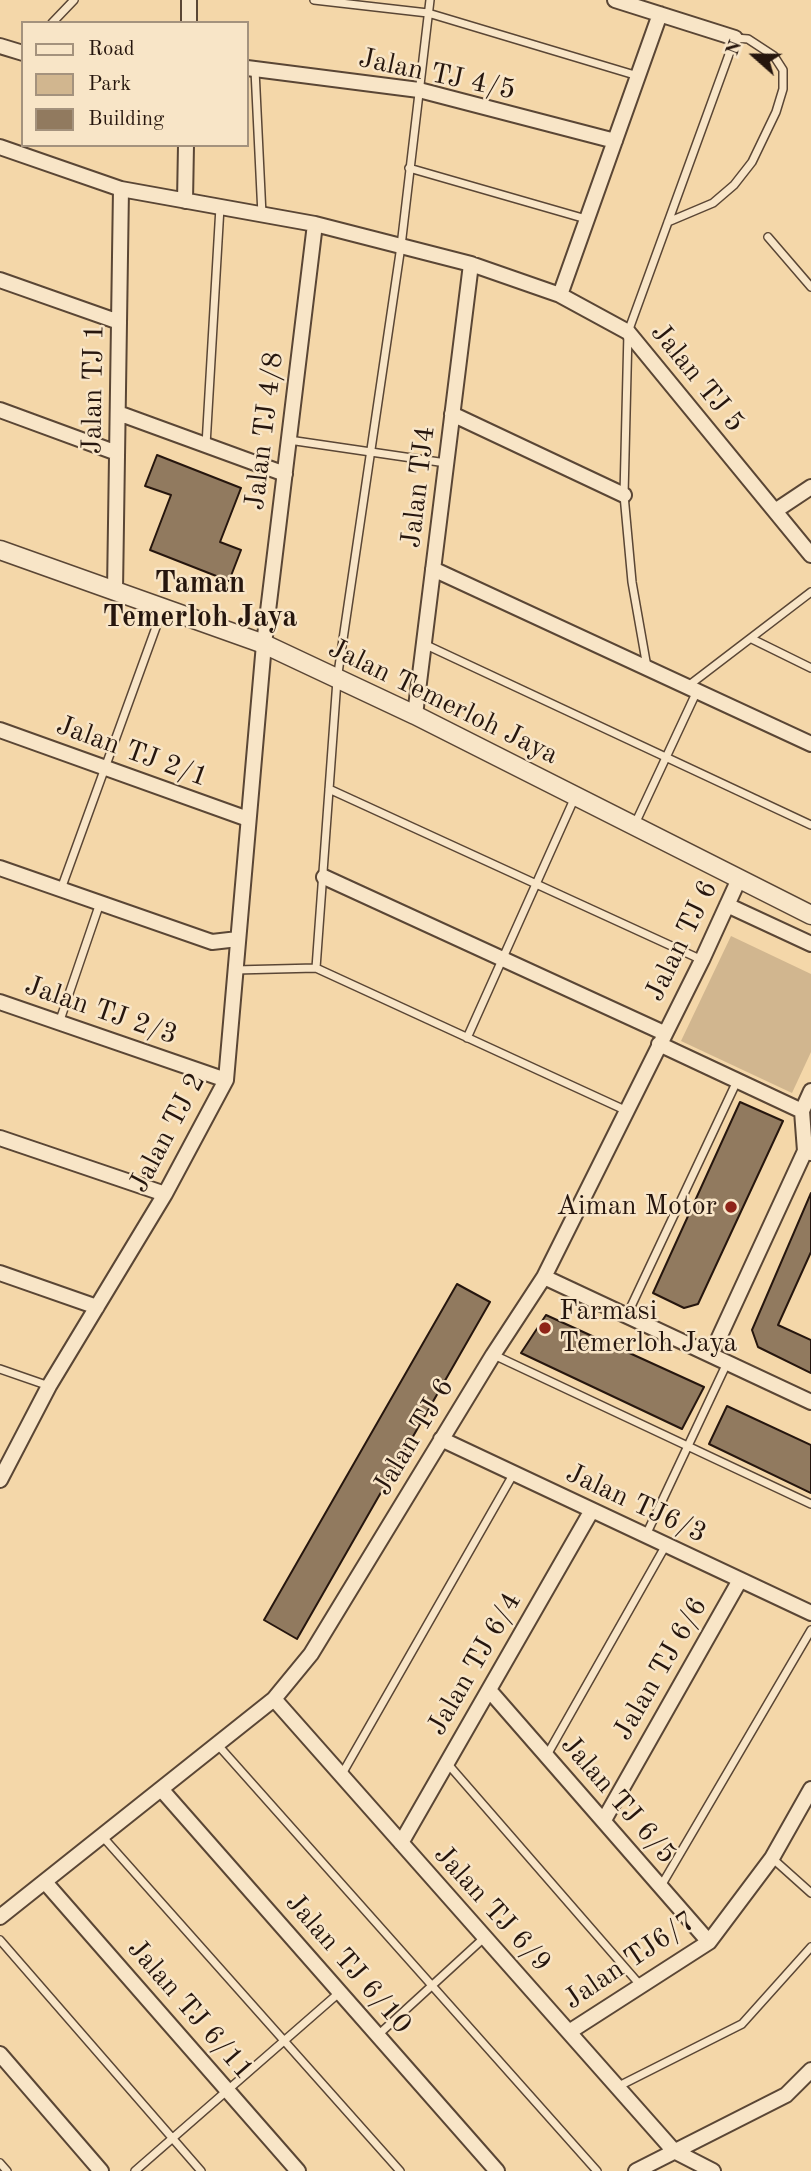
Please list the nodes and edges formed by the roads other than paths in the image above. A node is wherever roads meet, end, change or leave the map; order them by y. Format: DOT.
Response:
graph roads {
  1 [pos="74,0"];
  2 [pos="189,0"];
  3 [pos="314,0"];
  4 [pos="430,0"];
  5 [pos="615,0"];
  6 [pos="428,13"];
  7 [pos="660,14"];
  8 [pos="54,21"];
  9 [pos="189,21"];
  10 [pos="735,38"];
  11 [pos="0,46"];
  12 [pos="21,52"];
  13 [pos="251,68"];
  14 [pos="638,75"];
  15 [pos="419,90"];
  16 [pos="615,141"];
  17 [pos="48,147"];
  18 [pos="186,147"];
  19 [pos="0,148"];
  20 [pos="47,162"];
  21 [pos="409,168"];
  22 [pos="121,189"];
  23 [pos="185,201"];
  24 [pos="219,207"];
  25 [pos="262,215"];
  26 [pos="587,220"];
  27 [pos="668,222"];
  28 [pos="315,225"];
  29 [pos="768,237"];
  30 [pos="401,246"];
  31 [pos="471,264"];
  32 [pos="0,280"];
  33 [pos="811,288"];
  34 [pos="560,295"];
  35 [pos="119,322"];
  36 [pos="628,332"];
  37 [pos="0,410"];
  38 [pos="118,414"];
  39 [pos="452,414"];
  40 [pos="289,440"];
  41 [pos="206,445"];
  42 [pos="371,452"];
  43 [pos="117,453"];
  44 [pos="446,463"];
  45 [pos="285,474"];
  46 [pos="811,487"];
  47 [pos="624,495"];
  48 [pos="775,511"];
  49 [pos="0,550"];
  50 [pos="811,555"];
  51 [pos="433,569"];
  52 [pos="115,590"];
  53 [pos="811,592"];
  54 [pos="163,607"];
  55 [pos="752,639"];
  56 [pos="264,644"];
  57 [pos="424,644"];
  58 [pos="648,668"];
  59 [pos="811,668"];
  60 [pos="337,680"];
  61 [pos="692,689"];
  62 [pos="415,715"];
  63 [pos="0,730"];
  64 [pos="811,744"];
  65 [pos="666,757"];
  66 [pos="105,768"];
  67 [pos="329,789"];
  68 [pos="575,797"];
  69 [pos="248,820"];
  70 [pos="811,825"];
  71 [pos="634,826"];
  72 [pos="0,868"];
  73 [pos="324,877"];
  74 [pos="739,879"];
  75 [pos="537,884"];
  76 [pos="61,889"];
  77 [pos="100,903"];
  78 [pos="727,905"];
  79 [pos="811,915"];
  80 [pos="238,939"];
  81 [pos="811,944"];
  82 [pos="503,959"];
  83 [pos="702,960"];
  84 [pos="316,968"];
  85 [pos="235,970"];
  86 [pos="0,1002"];
  87 [pos="59,1023"];
  88 [pos="467,1038"];
  89 [pos="661,1038"];
  90 [pos="226,1080"];
  91 [pos="737,1081"];
  92 [pos="811,1091"];
  93 [pos="628,1111"];
  94 [pos="802,1111"];
  95 [pos="0,1138"];
  96 [pos="808,1152"];
  97 [pos="165,1194"];
  98 [pos="0,1273"];
  99 [pos="544,1277"];
  100 [pos="97,1307"];
  101 [pos="627,1315"];
  102 [pos="493,1355"];
  103 [pos="711,1355"];
  104 [pos="727,1362"];
  105 [pos="0,1369"];
  106 [pos="48,1386"];
  107 [pos="811,1402"];
  108 [pos="441,1439"];
  109 [pos="688,1446"];
  110 [pos="2,1472"];
  111 [pos="514,1474"];
  112 [pos="811,1503"];
  113 [pos="592,1510"];
  114 [pos="646,1535"];
  115 [pos="666,1545"];
  116 [pos="740,1580"];
  117 [pos="811,1613"];
  118 [pos="811,1630"];
  119 [pos="489,1690"];
  120 [pos="274,1699"];
  121 [pos="217,1744"];
  122 [pos="547,1755"];
  123 [pos="447,1763"];
  124 [pos="341,1775"];
  125 [pos="161,1789"];
  126 [pos="811,1789"];
  127 [pos="604,1820"];
  128 [pos="102,1836"];
  129 [pos="401,1843"];
  130 [pos="772,1858"];
  131 [pos="45,1882"];
  132 [pos="661,1886"];
  133 [pos="811,1893"];
  134 [pos="0,1917"];
  135 [pos="485,1937"];
  136 [pos="0,1940"];
  137 [pos="709,1942"];
  138 [pos="811,1947"];
  139 [pos="432,1986"];
  140 [pos="641,1987"];
  141 [pos="340,1992"];
  142 [pos="569,2032"];
  143 [pos="377,2035"];
  144 [pos="284,2042"];
  145 [pos="0,2054"];
  146 [pos="811,2070"];
  147 [pos="617,2087"];
  148 [pos="227,2090"];
  149 [pos="174,2138"];
  150 [pos="674,2151"];
  151 [pos="0,2163"];
  152 [pos="92,2168"];
  153 [pos="7,2171"];
  154 [pos="135,2171"];
  155 [pos="201,2171"];
  156 [pos="298,2171"];
  157 [pos="400,2171"];
  158 [pos="497,2171"];
  159 [pos="597,2171"];
  160 [pos="636,2171"];
  161 [pos="713,2171"];
  1 -- 8 [label="lane"];
  2 -- 9 [label="street"];
  3 -- 6 [label="lane"];
  4 -- 6 [label="lane"];
  5 -- 7 [label="street"];
  6 -- 14 [label="lane"];
  6 -- 15 [label="lane"];
  7 -- 10 [label="street"];
  7 -- 14 [label="street"];
  10 -- 27 [label="lane"];
  10 -- 27 [label="lane"];
  11 -- 12 [label="street"];
  13 -- 15 [label="street, Jalan TJ 4/5"];
  13 -- 25 [label="lane"];
  14 -- 16 [label="street"];
  15 -- 16 [label="street, Jalan TJ 4/5"];
  15 -- 21 [label="lane"];
  16 -- 26 [label="street"];
  17 -- 20 [label="street"];
  18 -- 23 [label="street"];
  19 -- 20 [label="street, Jalan TJ 5"];
  20 -- 22 [label="street, Jalan TJ 5"];
  21 -- 26 [label="lane"];
  21 -- 30 [label="lane"];
  22 -- 23 [label="street, Jalan TJ 5"];
  22 -- 35 [label="street, Jalan TJ 1"];
  23 -- 24 [label="street, Jalan TJ 5"];
  24 -- 25 [label="street, Jalan TJ 5"];
  24 -- 41 [label="lane"];
  25 -- 28 [label="street, Jalan TJ 5"];
  26 -- 34 [label="street"];
  27 -- 36 [label="lane"];
  28 -- 30 [label="street, Jalan TJ 5"];
  28 -- 40 [label="street, Jalan TJ 4/8"];
  29 -- 33 [label="lane"];
  30 -- 31 [label="street, Jalan TJ 5"];
  30 -- 42 [label="lane"];
  31 -- 34 [label="street, Jalan TJ 5"];
  31 -- 39 [label="street, Jalan TJ4"];
  32 -- 35 [label="street"];
  34 -- 36 [label="street, Jalan TJ 5"];
  35 -- 38 [label="street, Jalan TJ 1"];
  36 -- 47 [label="lane"];
  36 -- 48 [label="street, Jalan TJ 5"];
  37 -- 43 [label="street"];
  38 -- 41 [label="street"];
  38 -- 43 [label="street, Jalan TJ 1"];
  39 -- 44 [label="street, Jalan TJ4"];
  39 -- 47 [label="street"];
  40 -- 42 [label="lane"];
  40 -- 45 [label="street, Jalan TJ 4/8"];
  41 -- 45 [label="street"];
  42 -- 44 [label="lane"];
  42 -- 60 [label="lane"];
  43 -- 52 [label="street, Jalan TJ 1"];
  44 -- 51 [label="street, Jalan TJ4"];
  45 -- 56 [label="street, Jalan TJ 4/8"];
  46 -- 48 [label="street"];
  47 -- 58 [label="lane"];
  48 -- 50 [label="street, Jalan TJ 5"];
  49 -- 52 [label="street, Jalan Temerloh Jaya"];
  51 -- 57 [label="street, Jalan TJ4"];
  51 -- 58 [label="street"];
  52 -- 54 [label="street, Jalan Temerloh Jaya"];
  53 -- 55 [label="lane"];
  54 -- 56 [label="street, Jalan Temerloh Jaya"];
  54 -- 66 [label="lane"];
  55 -- 59 [label="lane"];
  55 -- 61 [label="lane"];
  56 -- 60 [label="street, Jalan Temerloh Jaya"];
  56 -- 69 [label="street, Jalan TJ 2"];
  57 -- 62 [label="street, Jalan TJ4"];
  57 -- 65 [label="lane"];
  58 -- 61 [label="street"];
  60 -- 62 [label="street, Jalan Temerloh Jaya"];
  60 -- 67 [label="lane"];
  61 -- 64 [label="street"];
  61 -- 65 [label="lane"];
  62 -- 68 [label="street, Jalan Temerloh Jaya"];
  63 -- 66 [label="street, Jalan TJ 2/1"];
  65 -- 70 [label="lane"];
  65 -- 71 [label="lane"];
  66 -- 69 [label="street, Jalan TJ 2/1"];
  66 -- 76 [label="lane"];
  67 -- 73 [label="lane"];
  67 -- 75 [label="lane"];
  68 -- 71 [label="street, Jalan Temerloh Jaya"];
  68 -- 75 [label="lane"];
  69 -- 80 [label="street, Jalan TJ 2"];
  71 -- 74 [label="street, Jalan Temerloh Jaya"];
  72 -- 76 [label="street"];
  73 -- 82 [label="street"];
  73 -- 84 [label="lane"];
  74 -- 78 [label="street, Jalan TJ 6"];
  74 -- 79 [label="street, Jalan Temerloh Jaya"];
  75 -- 82 [label="lane"];
  75 -- 83 [label="lane"];
  76 -- 77 [label="street"];
  77 -- 80 [label="street"];
  77 -- 87 [label="lane"];
  78 -- 81 [label="street"];
  78 -- 83 [label="street, Jalan TJ 6"];
  80 -- 85 [label="street, Jalan TJ 2"];
  82 -- 88 [label="lane"];
  82 -- 89 [label="street"];
  83 -- 89 [label="street, Jalan TJ 6"];
  84 -- 85 [label="lane"];
  84 -- 88 [label="lane"];
  85 -- 90 [label="street, Jalan TJ 2"];
  86 -- 87 [label="street, Jalan TJ 2/3"];
  87 -- 90 [label="street, Jalan TJ 2/3"];
  88 -- 93 [label="lane"];
  89 -- 91 [label="street"];
  89 -- 93 [label="street, Jalan TJ 6"];
  90 -- 97 [label="street, Jalan TJ 2"];
  91 -- 94 [label="street"];
  91 -- 101 [label="lane"];
  92 -- 94 [label="street"];
  93 -- 99 [label="street, Jalan TJ 6"];
  94 -- 96 [label="street"];
  95 -- 97 [label="street"];
  96 -- 103 [label="street"];
  97 -- 100 [label="street, Jalan TJ 2"];
  98 -- 100 [label="street"];
  99 -- 101 [label="street"];
  99 -- 102 [label="street, Jalan TJ 6"];
  100 -- 106 [label="street, Jalan TJ 2"];
  101 -- 103 [label="street"];
  102 -- 108 [label="street, Jalan TJ 6"];
  102 -- 109 [label="lane"];
  103 -- 104 [label="street"];
  104 -- 107 [label="street"];
  104 -- 109 [label="lane"];
  105 -- 106 [label="lane"];
  106 -- 110 [label="street, Jalan TJ 2"];
  108 -- 111 [label="street, Jalan TJ6/3"];
  108 -- 120 [label="street, Jalan TJ 6"];
  109 -- 112 [label="lane"];
  109 -- 114 [label="lane"];
  111 -- 113 [label="street, Jalan TJ6/3"];
  111 -- 124 [label="lane"];
  113 -- 114 [label="street, Jalan TJ6/3"];
  113 -- 119 [label="street, Jalan TJ 6/4"];
  114 -- 115 [label="street, Jalan TJ6/3"];
  115 -- 116 [label="street, Jalan TJ6/3"];
  115 -- 122 [label="lane"];
  116 -- 117 [label="street, Jalan TJ6/3"];
  116 -- 127 [label="street, Jalan TJ 6/6"];
  118 -- 132 [label="lane"];
  119 -- 122 [label="street, Jalan TJ 6/5"];
  119 -- 123 [label="street, Jalan TJ 6/4"];
  120 -- 121 [label="street, Jalan TJ 6"];
  120 -- 124 [label="street, Jalan TJ 6/9"];
  121 -- 125 [label="street, Jalan TJ 6"];
  121 -- 139 [label="lane"];
  122 -- 127 [label="street, Jalan TJ 6/5"];
  123 -- 129 [label="street, Jalan TJ 6/4"];
  123 -- 140 [label="lane"];
  124 -- 129 [label="street, Jalan TJ 6/9"];
  125 -- 128 [label="street, Jalan TJ 6"];
  125 -- 141 [label="street, Jalan TJ 6/10"];
  126 -- 130 [label="street, Jalan TJ6/7"];
  127 -- 132 [label="street, Jalan TJ 6/5"];
  128 -- 131 [label="street, Jalan TJ 6"];
  128 -- 144 [label="lane"];
  129 -- 135 [label="street, Jalan TJ 6/9"];
  130 -- 133 [label="lane"];
  130 -- 137 [label="street, Jalan TJ6/7"];
  131 -- 134 [label="street, Jalan TJ 6"];
  131 -- 148 [label="street, Jalan TJ 6/11"];
  132 -- 137 [label="street, Jalan TJ 6/5"];
  135 -- 139 [label="lane"];
  135 -- 142 [label="street, Jalan TJ 6/9"];
  136 -- 149 [label="lane"];
  137 -- 140 [label="street, Jalan TJ6/7"];
  138 -- 147 [label="lane"];
  139 -- 143 [label="lane"];
  139 -- 159 [label="lane"];
  140 -- 142 [label="street, Jalan TJ6/7"];
  141 -- 143 [label="street, Jalan TJ 6/10"];
  141 -- 144 [label="lane"];
  142 -- 147 [label="street, Jalan TJ 6/9"];
  143 -- 158 [label="street, Jalan TJ 6/10"];
  144 -- 148 [label="lane"];
  144 -- 157 [label="lane"];
  145 -- 152 [label="street"];
  146 -- 150 [label="street"];
  147 -- 150 [label="street, Jalan TJ 6/9"];
  148 -- 149 [label="lane"];
  148 -- 156 [label="street, Jalan TJ 6/11"];
  149 -- 154 [label="lane"];
  149 -- 155 [label="lane"];
  150 -- 160 [label="street"];
  150 -- 161 [label="street"];
  151 -- 153 [label="lane"];
}
